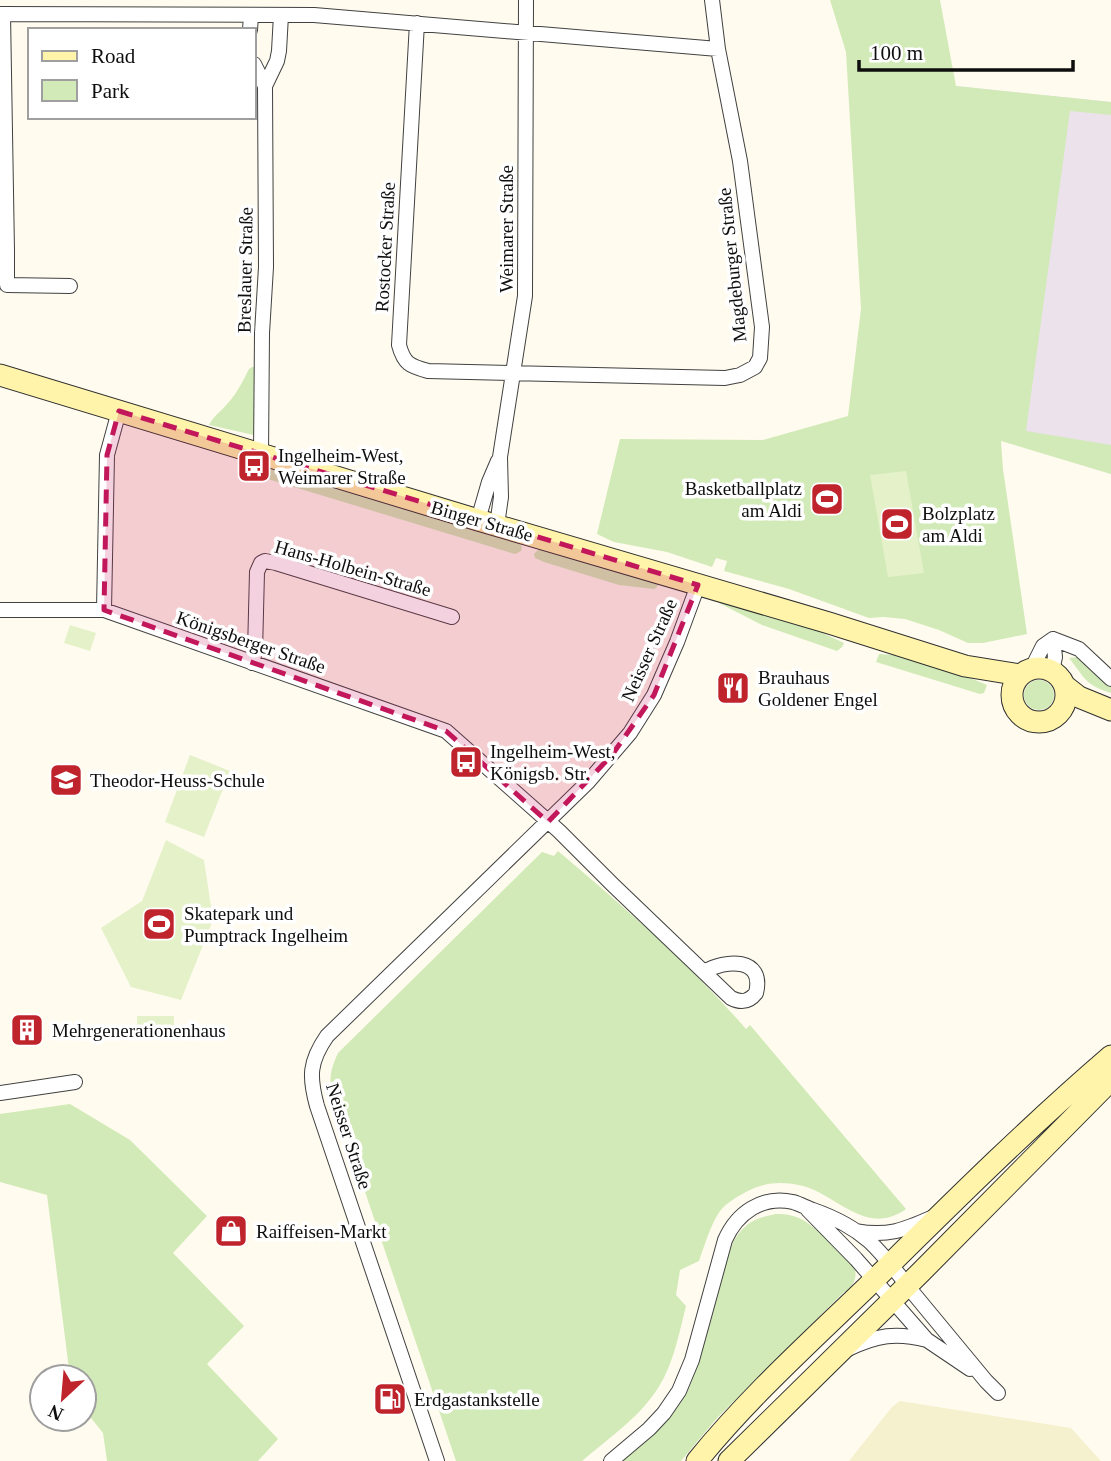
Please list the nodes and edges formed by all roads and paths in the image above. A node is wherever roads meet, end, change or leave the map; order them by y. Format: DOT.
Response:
graph roads {
  1 [pos="526,0"];
  2 [pos="712,0"];
  3 [pos="1,14"];
  4 [pos="251,15"];
  5 [pos="281,15"];
  6 [pos="417,23"];
  7 [pos="250,28"];
  8 [pos="526,33"];
  9 [pos="718,49"];
  10 [pos="256,68"];
  11 [pos="265,86"];
  12 [pos="4,251"];
  13 [pos="70,286"];
  14 [pos="513,373"];
  15 [pos="0,375"];
  16 [pos="119,411"];
  17 [pos="261,454"];
  18 [pos="487,523"];
  19 [pos="698,585"];
  20 [pos="0,610"];
  21 [pos="104,610"];
  22 [pos="452,617"];
  23 [pos="252,663"];
  24 [pos="965,666"];
  25 [pos="1042,675"];
  26 [pos="1111,679"];
  27 [pos="1012,698"];
  28 [pos="1107,709"];
  29 [pos="1061,711"];
  30 [pos="548,822"];
  31 [pos="705,972"];
  32 [pos="1111,1056"];
  33 [pos="1111,1080"];
  34 [pos="75,1082"];
  35 [pos="0,1093"];
  36 [pos="804,1207"];
  37 [pos="942,1213"];
  38 [pos="855,1231"];
  39 [pos="890,1264"];
  40 [pos="874,1279"];
  41 [pos="900,1293"];
  42 [pos="927,1340"];
  43 [pos="839,1353"];
  44 [pos="986,1381"];
  45 [pos="998,1392"];
  46 [pos="437,1461"];
  47 [pos="611,1461"];
  48 [pos="697,1461"];
  49 [pos="729,1461"];
  1 -- 8 [label="street, Weimarer Straße"];
  2 -- 9 [label="street, Magdeburger Straße"];
  3 -- 4 [label="street"];
  3 -- 12 [label="street"];
  4 -- 5 [label="street"];
  4 -- 7 [label="street"];
  5 -- 6 [label="street"];
  5 -- 11 [label="street, Breslauer Straße"];
  6 -- 8 [label="street"];
  6 -- 14 [label="street, Rostocker Straße"];
  8 -- 9 [label="street"];
  8 -- 14 [label="street, Weimarer Straße"];
  9 -- 14 [label="street, Magdeburger Straße"];
  10 -- 11 [label="street, Breslauer Straße"];
  11 -- 17 [label="street, Breslauer Straße"];
  12 -- 13 [label="street"];
  14 -- 18 [label="street, Weimarer Straße"];
  15 -- 16 [label="main road, Binger Straße"];
  16 -- 17 [label="main road, Binger Straße"];
  16 -- 21 [label="street"];
  17 -- 18 [label="main road, Binger Straße"];
  18 -- 19 [label="main road, Binger Straße"];
  19 -- 24 [label="main road, Binger Straße"];
  19 -- 30 [label="street, Neisser Straße"];
  20 -- 21 [label="street, Königsberger Straße"];
  21 -- 23 [label="street, Königsberger Straße"];
  22 -- 23 [label="street, Hans-Holbein-Straße"];
  23 -- 30 [label="street, Königsberger Straße"];
  24 -- 25 [label="main road, Binger Straße"];
  24 -- 27 [label="main road, Binger Straße"];
  25 -- 26 [label="street"];
  25 -- 27 [label="main road"];
  25 -- 28 [label="main road"];
  25 -- 29 [label="main road"];
  27 -- 29 [label="main road, Binger Straße"];
  28 -- 29 [label="main road, Binger Straße"];
  30 -- 31 [label="street"];
  30 -- 46 [label="street, Neisser Straße"];
  32 -- 37 [label="main road"];
  33 -- 41 [label="main road"];
  34 -- 35 [label="street"];
  36 -- 38 [label="street"];
  36 -- 40 [label="street"];
  36 -- 47 [label="street"];
  37 -- 38 [label="street"];
  37 -- 39 [label="main road"];
  38 -- 39 [label="street"];
  39 -- 40 [label="main road"];
  39 -- 41 [label="street"];
  40 -- 41 [label="street"];
  40 -- 48 [label="main road"];
  41 -- 42 [label="street"];
  41 -- 43 [label="main road"];
  41 -- 44 [label="street"];
  42 -- 43 [label="street"];
  42 -- 44 [label="street"];
  43 -- 49 [label="main road"];
  44 -- 45 [label="street"];
}
